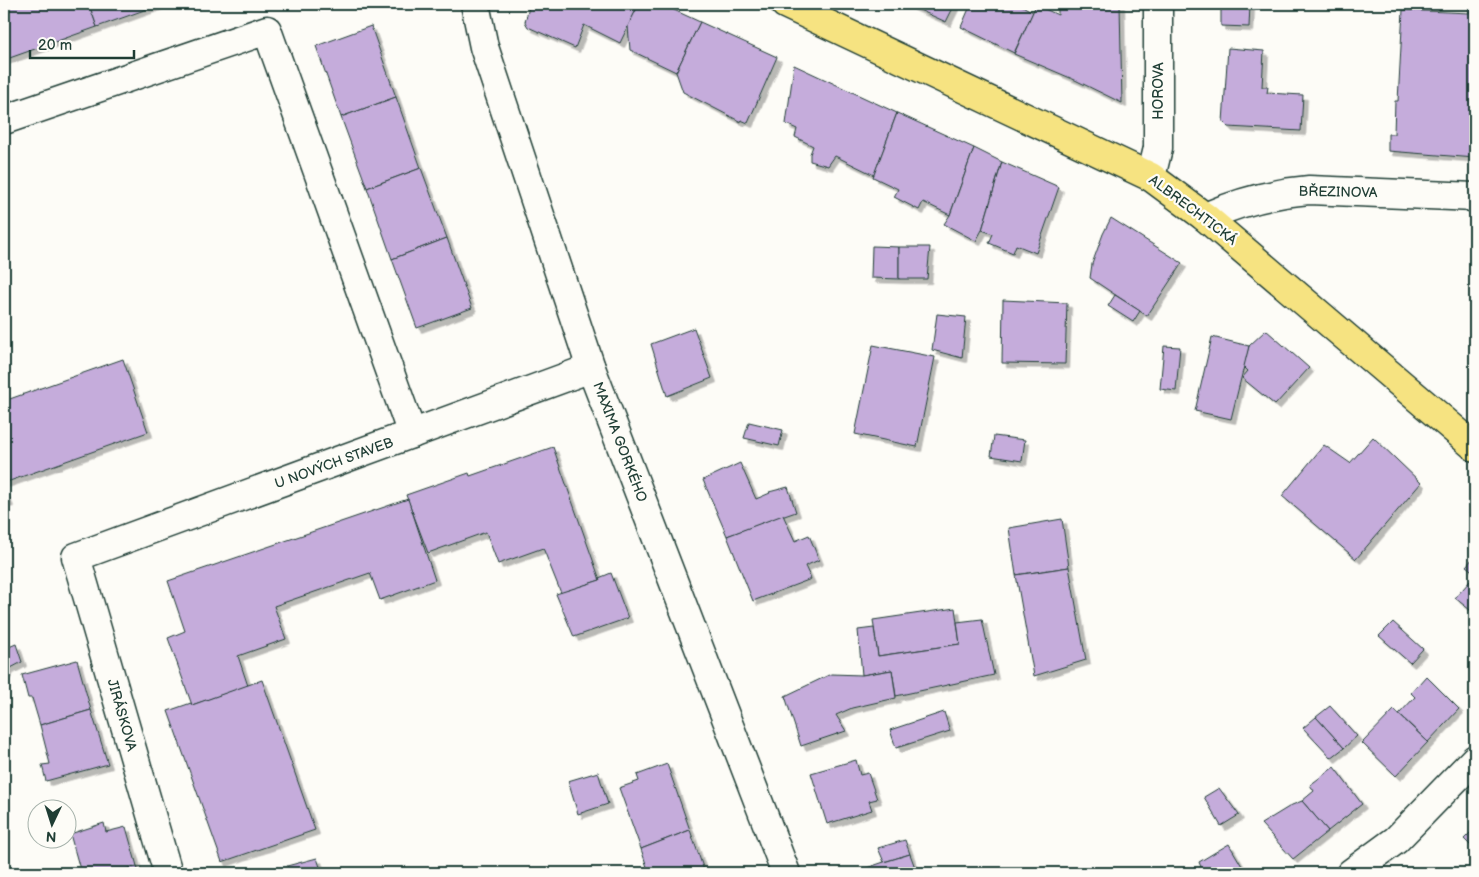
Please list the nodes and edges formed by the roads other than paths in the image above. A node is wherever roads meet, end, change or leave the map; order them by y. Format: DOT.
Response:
graph roads {
  1 [pos="475,4"];
  2 [pos="785,4"];
  3 [pos="1158,4"];
  4 [pos="4,120"];
  5 [pos="1150,176"];
  6 [pos="1475,197"];
  7 [pos="1205,217"];
  8 [pos="591,368"];
  9 [pos="412,434"];
  10 [pos="1475,447"];
  11 [pos="76,557"];
  12 [pos="1475,759"];
  13 [pos="168,873"];
  14 [pos="786,873"];
  15 [pos="1350,873"];
  1 -- 8 [label="street, MAXIMA GORKÉHO"];
  2 -- 5 [label="main road, ALBRECHTICKÁ"];
  3 -- 5 [label="street, HOROVA"];
  4 -- 9 [label="street"];
  5 -- 7 [label="main road, ALBRECHTICKÁ"];
  6 -- 7 [label="street, BŘEZINOVA"];
  7 -- 10 [label="main road, ALBRECHTICKÁ"];
  8 -- 9 [label="street, U NOVÝCH STAVEB"];
  8 -- 14 [label="street, MAXIMA GORKÉHO"];
  9 -- 11 [label="street, U NOVÝCH STAVEB"];
  11 -- 13 [label="street, JIRÁSKOVA"];
  12 -- 15 [label="street"];
}
